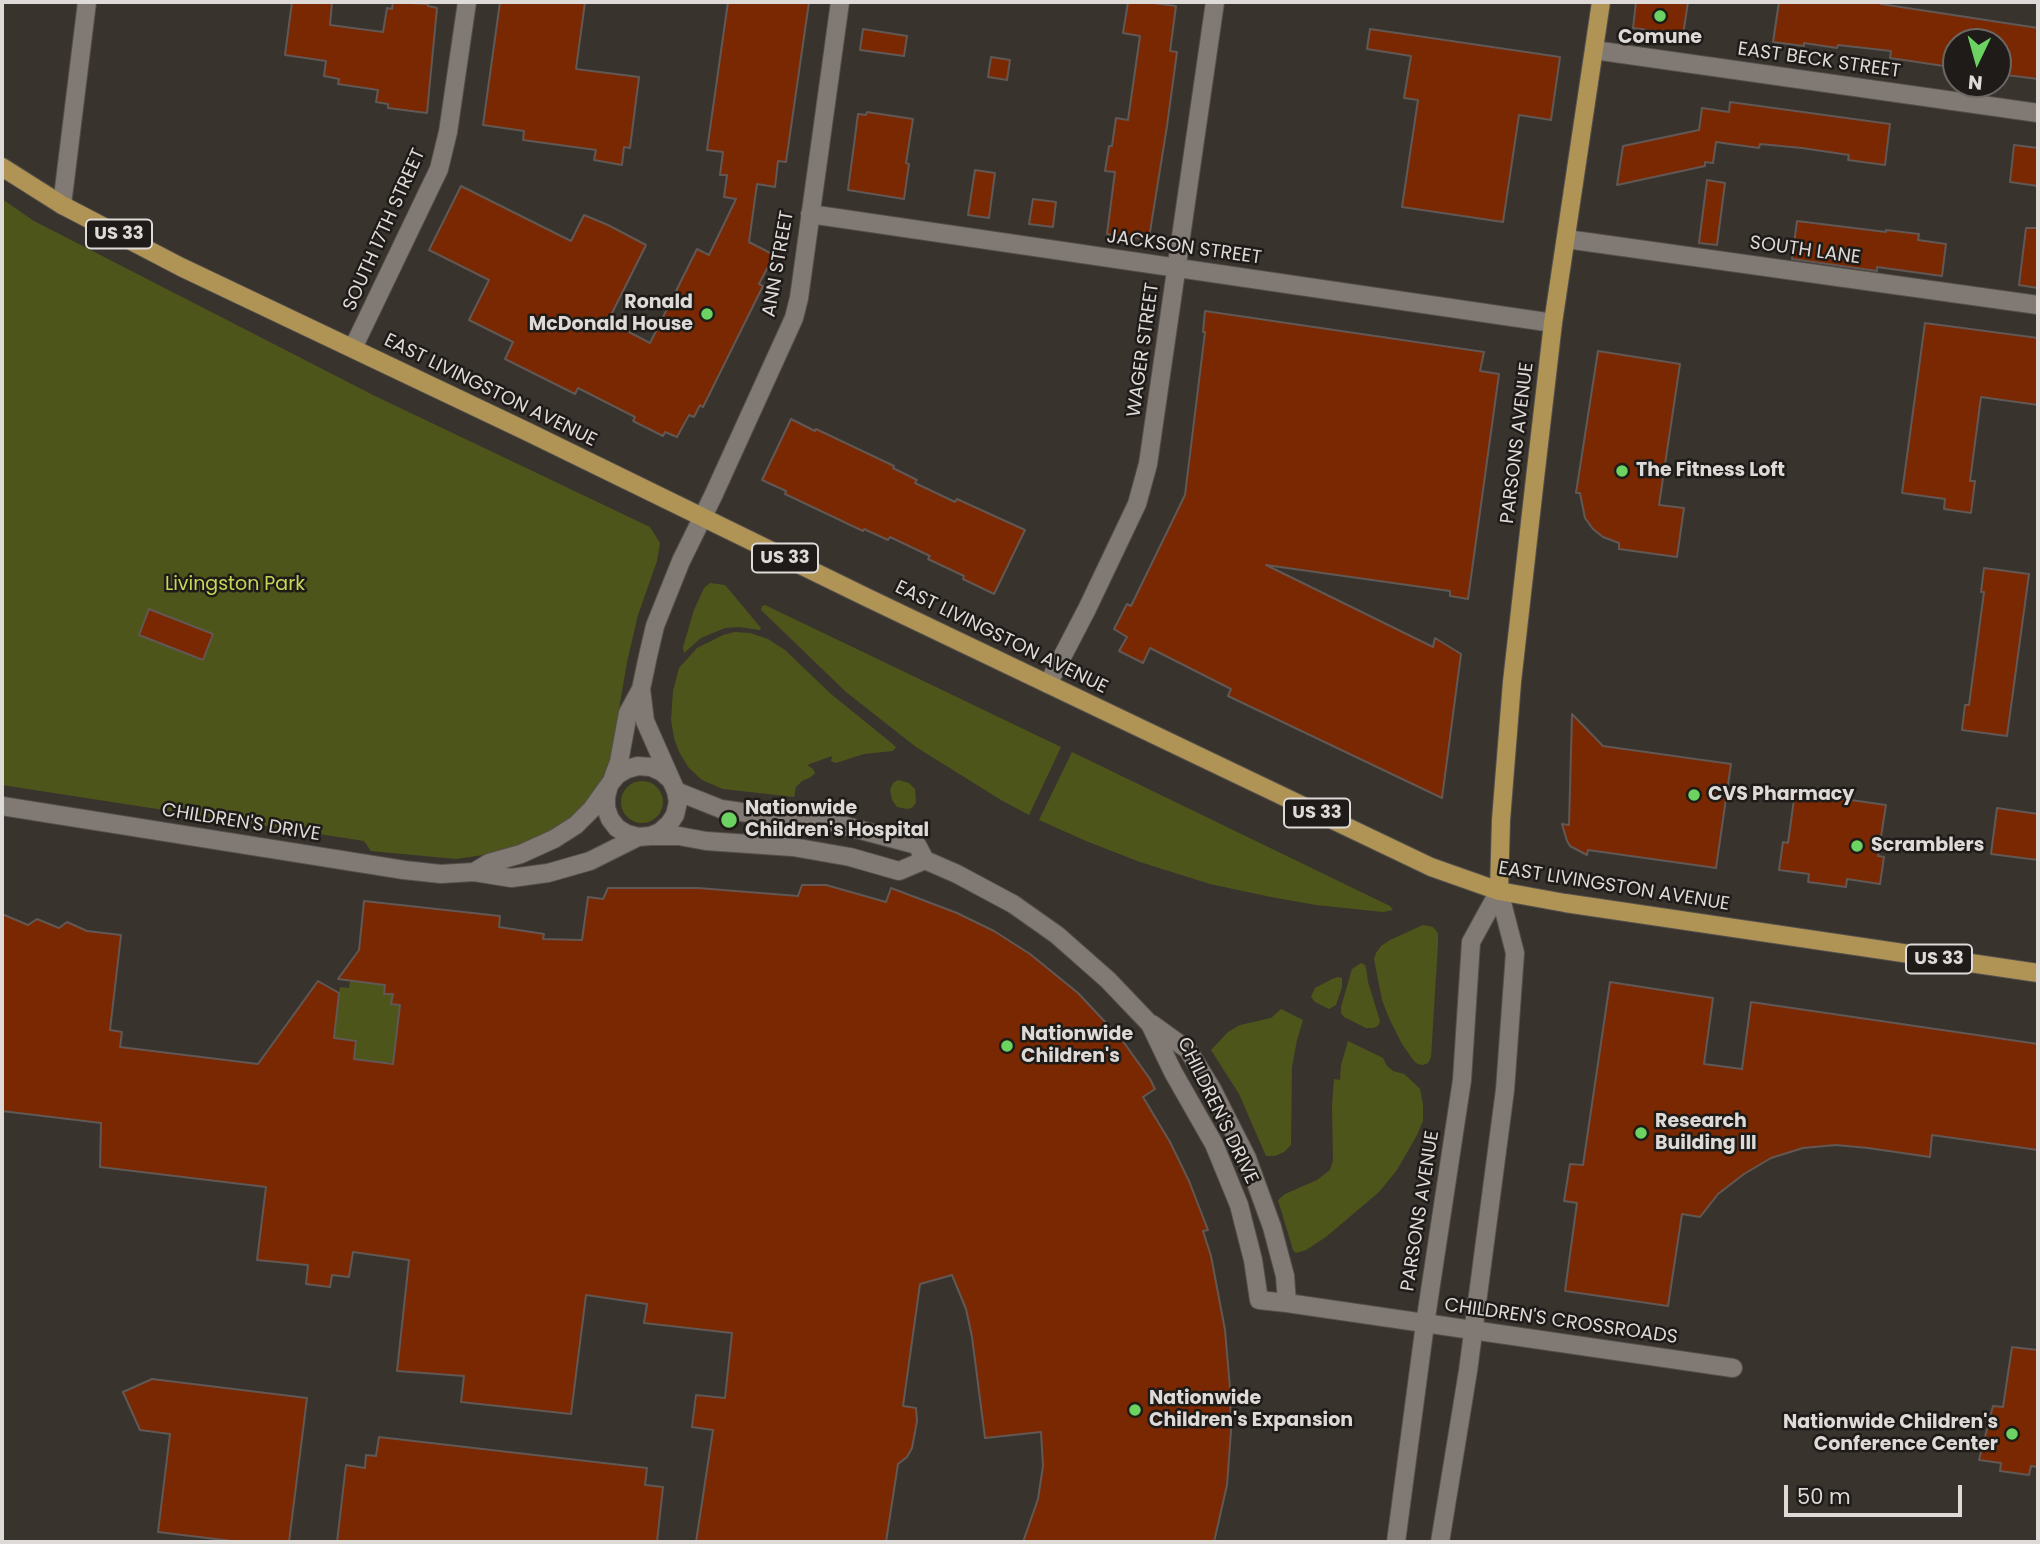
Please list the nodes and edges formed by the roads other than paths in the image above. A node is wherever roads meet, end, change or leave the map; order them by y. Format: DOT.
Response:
graph roads {
  1 [pos="86,2"];
  2 [pos="467,2"];
  3 [pos="840,2"];
  4 [pos="1215,2"];
  5 [pos="1601,2"];
  6 [pos="1594,50"];
  7 [pos="2038,113"];
  8 [pos="2,167"];
  9 [pos="62,205"];
  10 [pos="810,214"];
  11 [pos="1566,239"];
  12 [pos="1177,268"];
  13 [pos="2038,305"];
  14 [pos="1553,323"];
  15 [pos="354,348"];
  16 [pos="702,517"];
  17 [pos="1048,684"];
  18 [pos="641,689"];
  19 [pos="611,783"];
  20 [pos="673,785"];
  21 [pos="2,807"];
  22 [pos="644,837"];
  23 [pos="925,860"];
  24 [pos="474,872"];
  25 [pos="1499,891"];
  26 [pos="2038,973"];
  27 [pos="1150,1024"];
  28 [pos="1259,1300"];
  29 [pos="1287,1303"];
  30 [pos="1425,1324"];
  31 [pos="1473,1331"];
  32 [pos="1733,1368"];
  33 [pos="1395,1542"];
  34 [pos="1440,1542"];
  1 -- 9 [label="street"];
  2 -- 15 [label="street, SOUTH 17TH STREET"];
  3 -- 10 [label="street, ANN STREET"];
  4 -- 12 [label="street, WAGER STREET"];
  5 -- 6 [label="main road, PARSONS AVENUE"];
  6 -- 7 [label="street, EAST BECK STREET"];
  6 -- 11 [label="main road, PARSONS AVENUE"];
  8 -- 9 [label="main road, EAST LIVINGSTON AVENUE / US 33"];
  9 -- 15 [label="main road, EAST LIVINGSTON AVENUE / US 33"];
  10 -- 12 [label="street, JACKSON STREET"];
  10 -- 16 [label="street, ANN STREET"];
  11 -- 13 [label="street, SOUTH LANE"];
  11 -- 14 [label="main road, PARSONS AVENUE"];
  12 -- 14 [label="street, JACKSON STREET"];
  12 -- 17 [label="street, WAGER STREET"];
  14 -- 25 [label="main road, PARSONS AVENUE"];
  15 -- 16 [label="main road, EAST LIVINGSTON AVENUE / US 33"];
  16 -- 17 [label="main road, EAST LIVINGSTON AVENUE / US 33"];
  16 -- 18 [label="street, ANN STREET"];
  17 -- 25 [label="main road, EAST LIVINGSTON AVENUE / US 33"];
  18 -- 19 [label="street"];
  18 -- 20 [label="street"];
  19 -- 20 [label="street"];
  19 -- 22 [label="street"];
  19 -- 24 [label="street, CHILDREN'S DRIVE"];
  20 -- 22 [label="street"];
  20 -- 23 [label="street, CHILDREN'S DRIVE"];
  21 -- 24 [label="street, CHILDREN'S DRIVE"];
  22 -- 23 [label="street, CHILDREN'S DRIVE"];
  22 -- 24 [label="street, CHILDREN'S DRIVE"];
  23 -- 27 [label="street, CHILDREN'S DRIVE"];
  25 -- 26 [label="main road, EAST LIVINGSTON AVENUE / US 33"];
  25 -- 30 [label="street, PARSONS AVENUE"];
  25 -- 31 [label="street, PARSONS AVENUE"];
  27 -- 28 [label="street, CHILDREN'S DRIVE"];
  27 -- 29 [label="street, CHILDREN'S DRIVE"];
  28 -- 29 [label="street, CHILDREN'S CROSSROADS"];
  29 -- 30 [label="street, CHILDREN'S CROSSROADS"];
  30 -- 31 [label="street, CHILDREN'S CROSSROADS"];
  30 -- 33 [label="street, PARSONS AVENUE"];
  31 -- 32 [label="street, CHILDREN'S CROSSROADS"];
  31 -- 34 [label="street, PARSONS AVENUE"];
}
